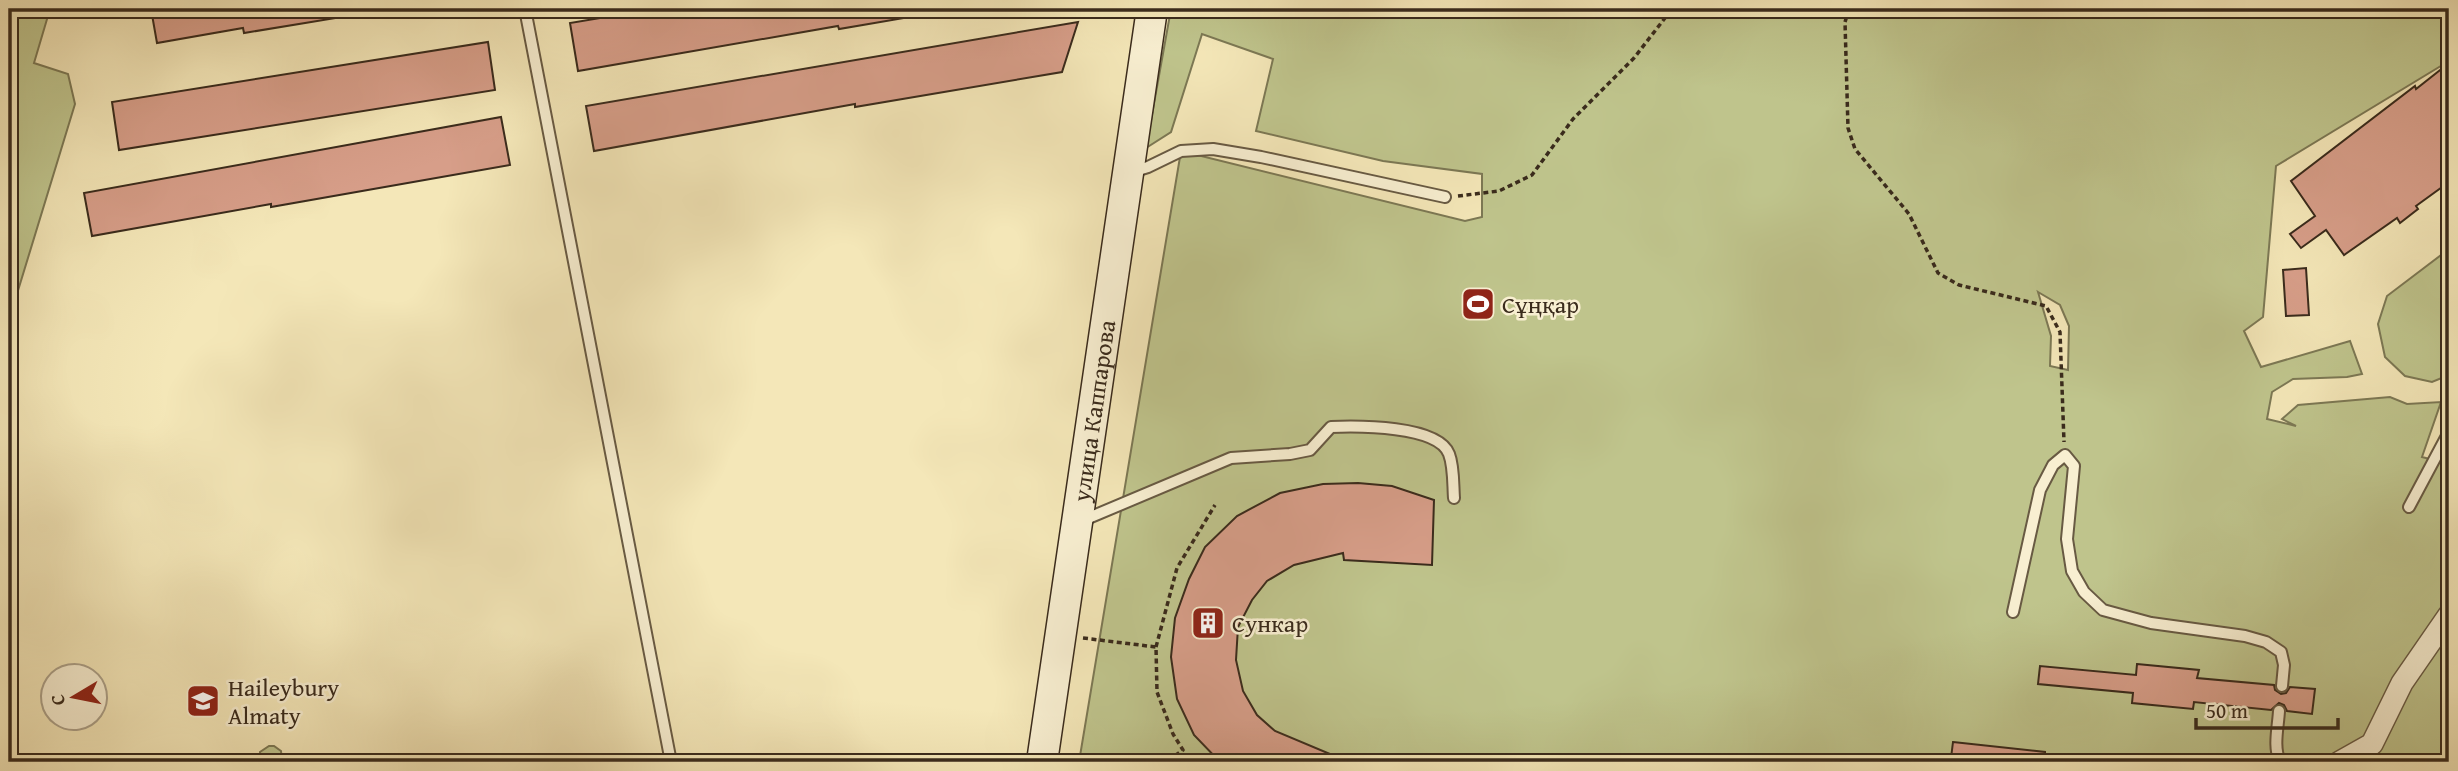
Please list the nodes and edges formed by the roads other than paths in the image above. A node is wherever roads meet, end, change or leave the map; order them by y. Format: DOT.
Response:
graph roads {
  1 [pos="525,9"];
  2 [pos="1152,9"];
  3 [pos="1130,172"];
  4 [pos="1445,197"];
  5 [pos="2449,432"];
  6 [pos="1454,498"];
  7 [pos="2409,507"];
  8 [pos="1077,523"];
  9 [pos="2013,612"];
  10 [pos="2449,615"];
  11 [pos="2282,685"];
  12 [pos="2279,711"];
  13 [pos="671,762"];
  14 [pos="1042,762"];
  15 [pos="2280,762"];
  16 [pos="2340,762"];
  1 -- 13 [label="lane"];
  2 -- 3 [label="street, улица Каппарова"];
  3 -- 4 [label="lane"];
  3 -- 8 [label="street, улица Каппарова"];
  5 -- 7 [label="lane"];
  6 -- 8 [label="lane"];
  8 -- 14 [label="street, улица Каппарова"];
  9 -- 11 [label="lane"];
  10 -- 16 [label="street"];
  12 -- 15 [label="lane"];
}
